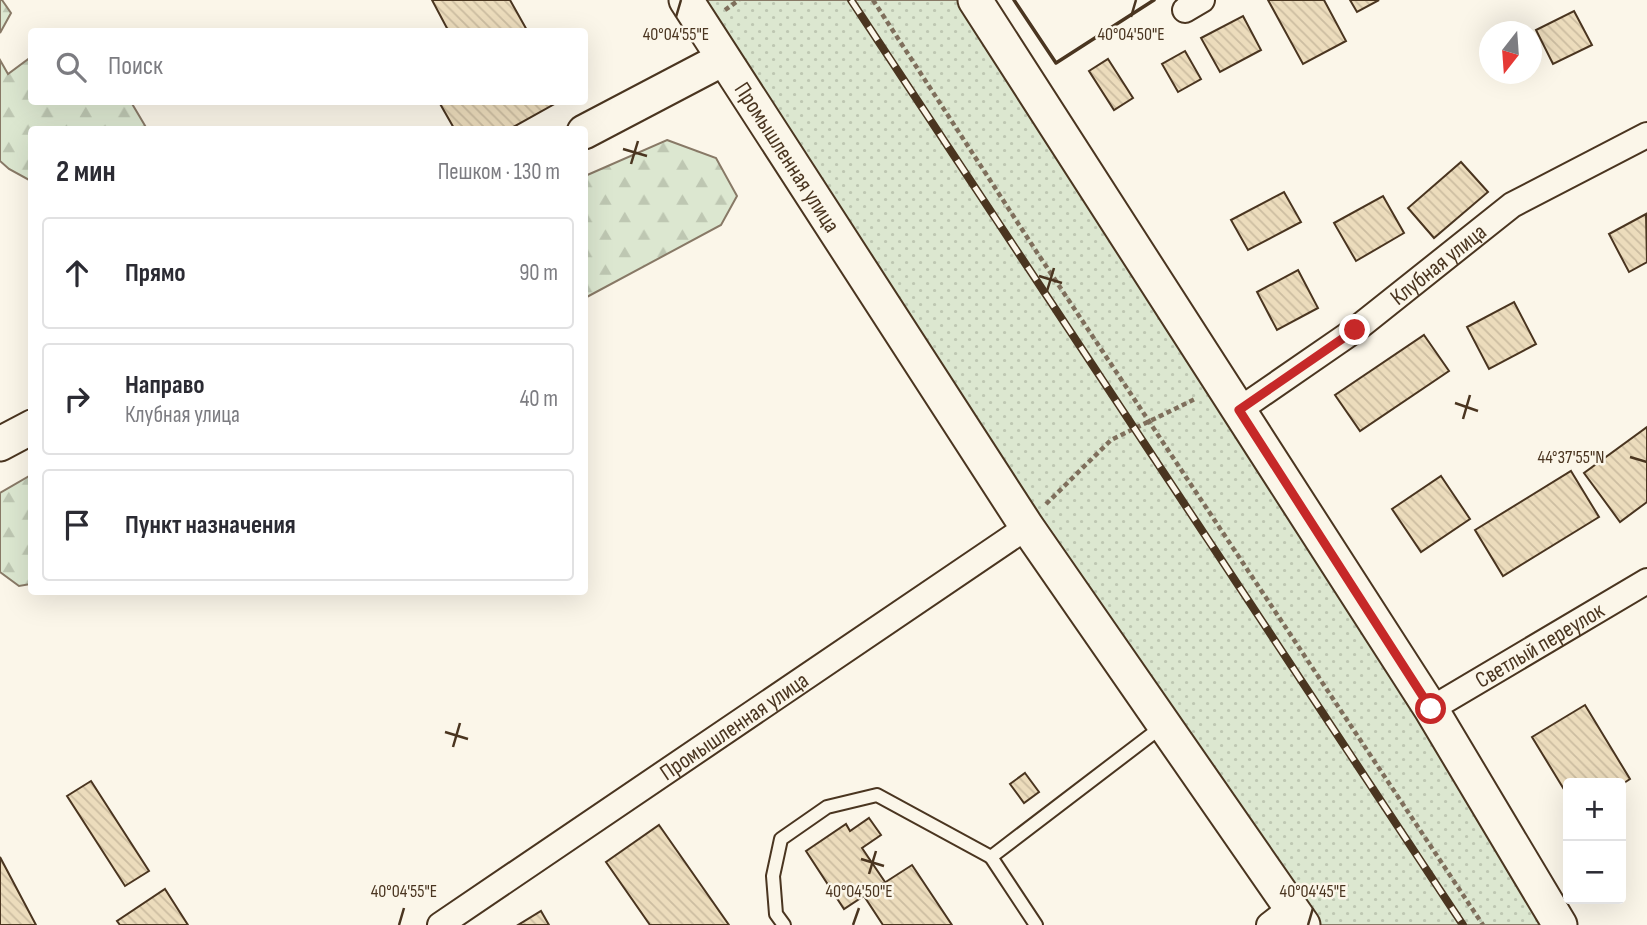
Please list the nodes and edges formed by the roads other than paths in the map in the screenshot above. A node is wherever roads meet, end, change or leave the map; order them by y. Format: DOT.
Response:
graph roads {
  1 [pos="686,0"];
  2 [pos="975,0"];
  3 [pos="723,59"];
  4 [pos="588,130"];
  5 [pos="1646,137"];
  6 [pos="1231,398"];
  7 [pos="28,429"];
  8 [pos="0,444"];
  9 [pos="1026,526"];
  10 [pos="1647,581"];
  11 [pos="1431,709"];
  12 [pos="1164,725"];
  13 [pos="991,856"];
  14 [pos="1287,919"];
  15 [pos="440,925"];
  16 [pos="783,925"];
  17 [pos="1036,925"];
  18 [pos="1560,925"];
  1 -- 3 [label="street, Промышленная улица"];
  2 -- 6 [label="street"];
  3 -- 4 [label="street"];
  3 -- 9 [label="street, Промышленная улица"];
  5 -- 6 [label="street, Клубная улица"];
  6 -- 11 [label="street"];
  7 -- 8 [label="street"];
  9 -- 12 [label="street, Промышленная улица"];
  9 -- 15 [label="street, Промышленная улица"];
  10 -- 11 [label="street, Светлый переулок"];
  11 -- 18 [label="street"];
  12 -- 13 [label="lane"];
  12 -- 14 [label="street, Промышленная улица"];
  13 -- 16 [label="lane"];
  13 -- 17 [label="lane"];
}
